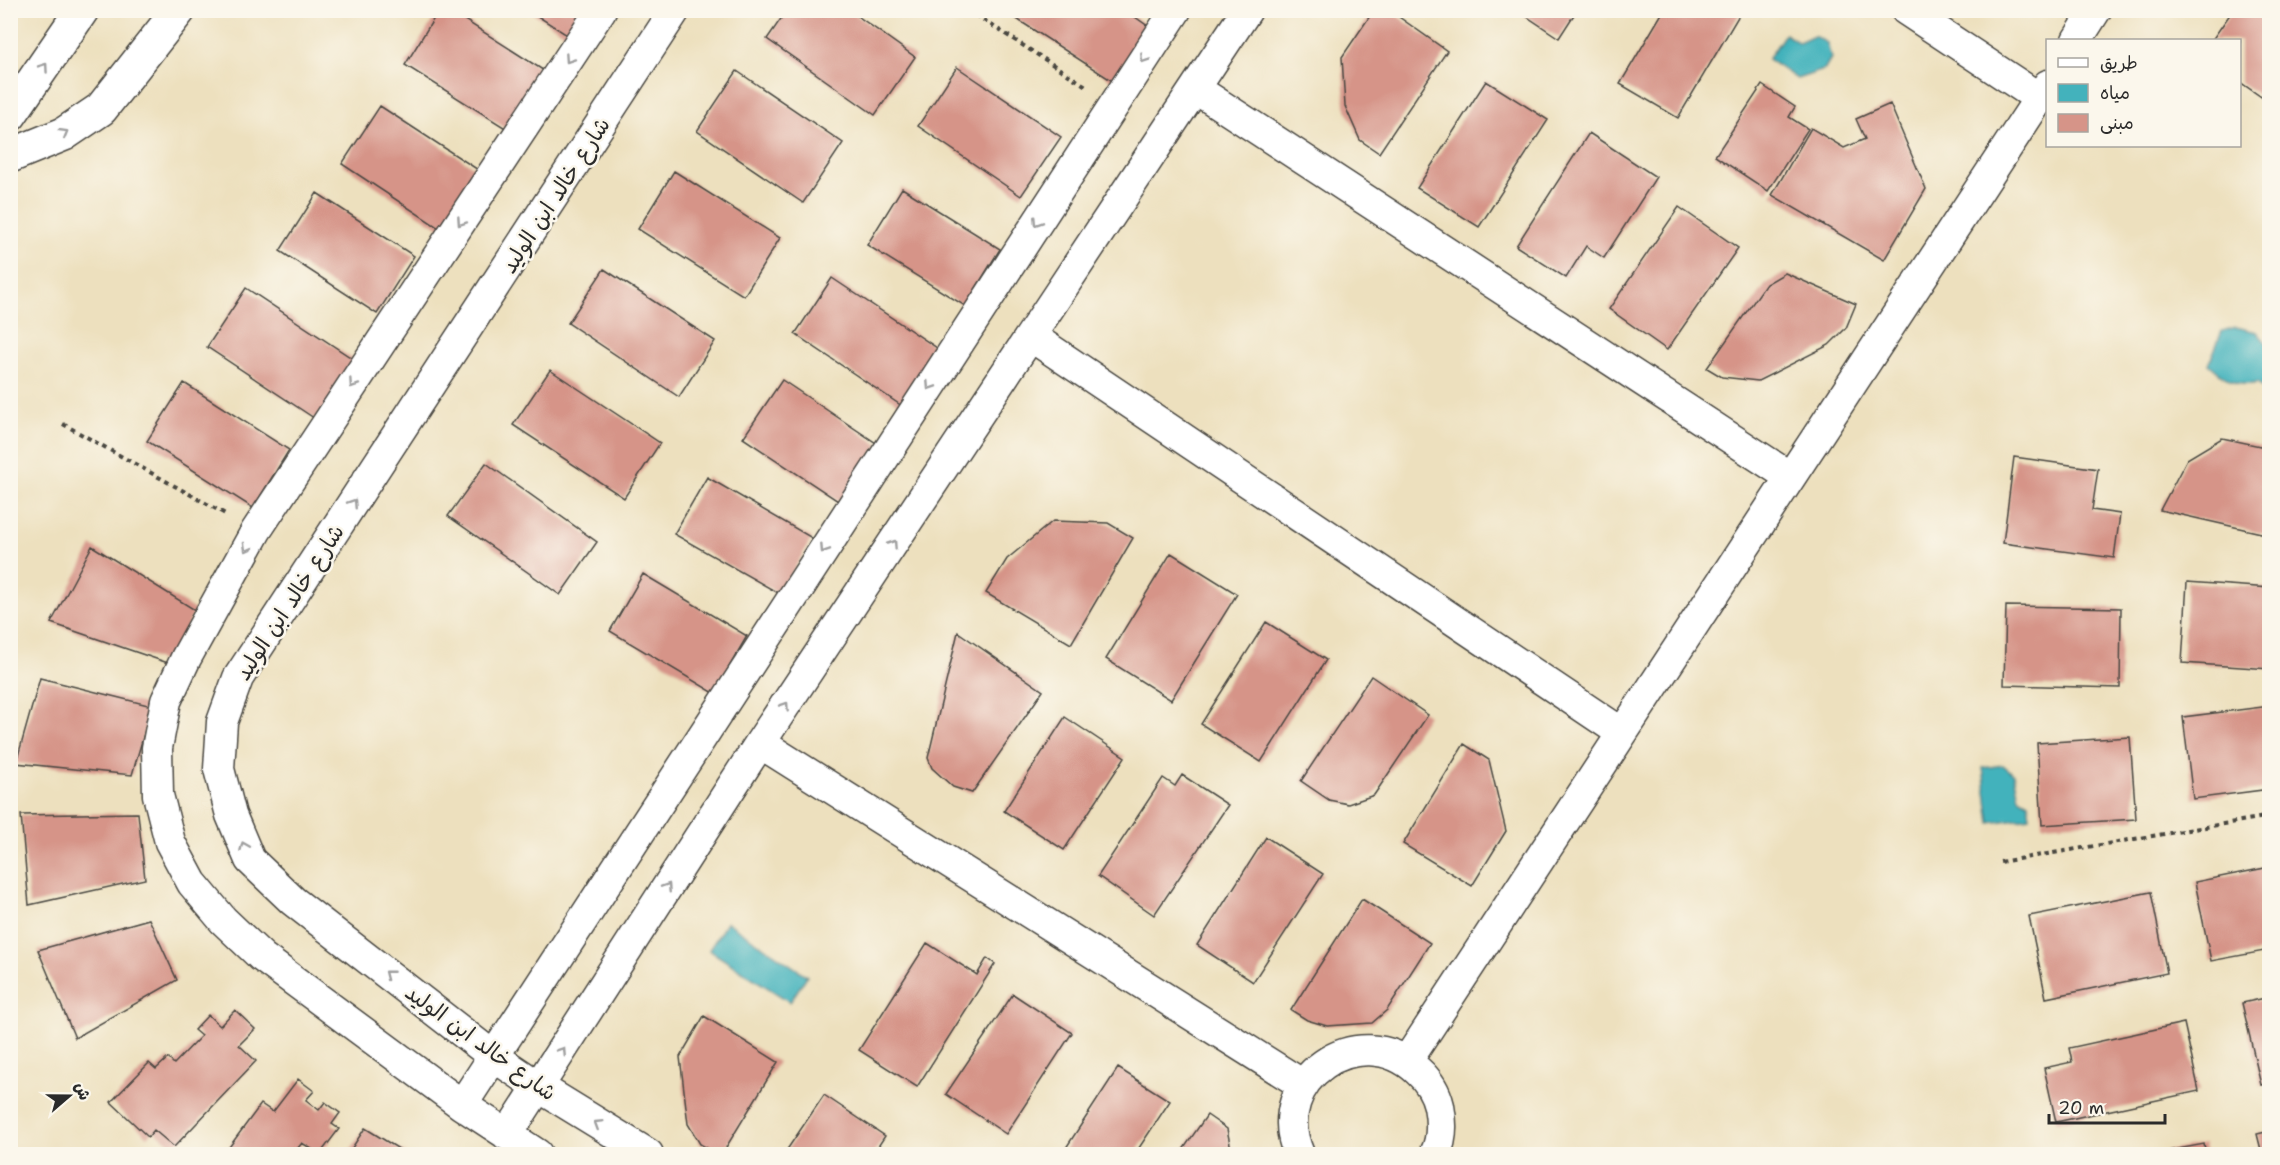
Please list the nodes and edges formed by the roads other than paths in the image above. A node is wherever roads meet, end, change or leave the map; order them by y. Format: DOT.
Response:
graph roads {
  1 [pos="82,10"];
  2 [pos="179,10"];
  3 [pos="601,10"];
  4 [pos="675,10"];
  5 [pos="1176,10"];
  6 [pos="1247,10"];
  7 [pos="1906,10"];
  8 [pos="2096,10"];
  9 [pos="2077,39"];
  10 [pos="1196,89"];
  11 [pos="2043,91"];
  12 [pos="10,115"];
  13 [pos="10,156"];
  14 [pos="1032,337"];
  15 [pos="1790,477"];
  16 [pos="1622,733"];
  17 [pos="760,742"];
  18 [pos="493,1056"];
  19 [pos="1407,1060"];
  20 [pos="1303,1085"];
  21 [pos="539,1087"];
  22 [pos="462,1105"];
  23 [pos="507,1135"];
  24 [pos="537,1155"];
  25 [pos="648,1155"];
  26 [pos="1299,1155"];
  27 [pos="1435,1155"];
  12 -- 1 [label="main road, one-way"];
  13 -- 2 [label="main road, one-way"];
  3 -- 22 [label="street, one-way"];
  18 -- 4 [label="street, شارع خالد ابن الوليد, one-way"];
  5 -- 18 [label="street, one-way"];
  6 -- 10 [label="street"];
  7 -- 11 [label="street"];
  8 -- 9 [label="street"];
  10 -- 14 [label="street"];
  10 -- 15 [label="street"];
  11 -- 15 [label="street"];
  14 -- 16 [label="street"];
  17 -- 14 [label="street, one-way"];
  15 -- 16 [label="street"];
  16 -- 19 [label="street"];
  17 -- 20 [label="street"];
  21 -- 17 [label="street, one-way"];
  18 -- 21 [label="street, شارع خالد ابن الوليد"];
  18 -- 22 [label="street"];
  19 -- 20 [label="street"];
  19 -- 27 [label="street"];
  20 -- 26 [label="street"];
  21 -- 23 [label="street"];
  25 -- 21 [label="street, شارع خالد ابن الوليد, one-way"];
  22 -- 23 [label="street"];
  23 -- 24 [label="street"];
}
